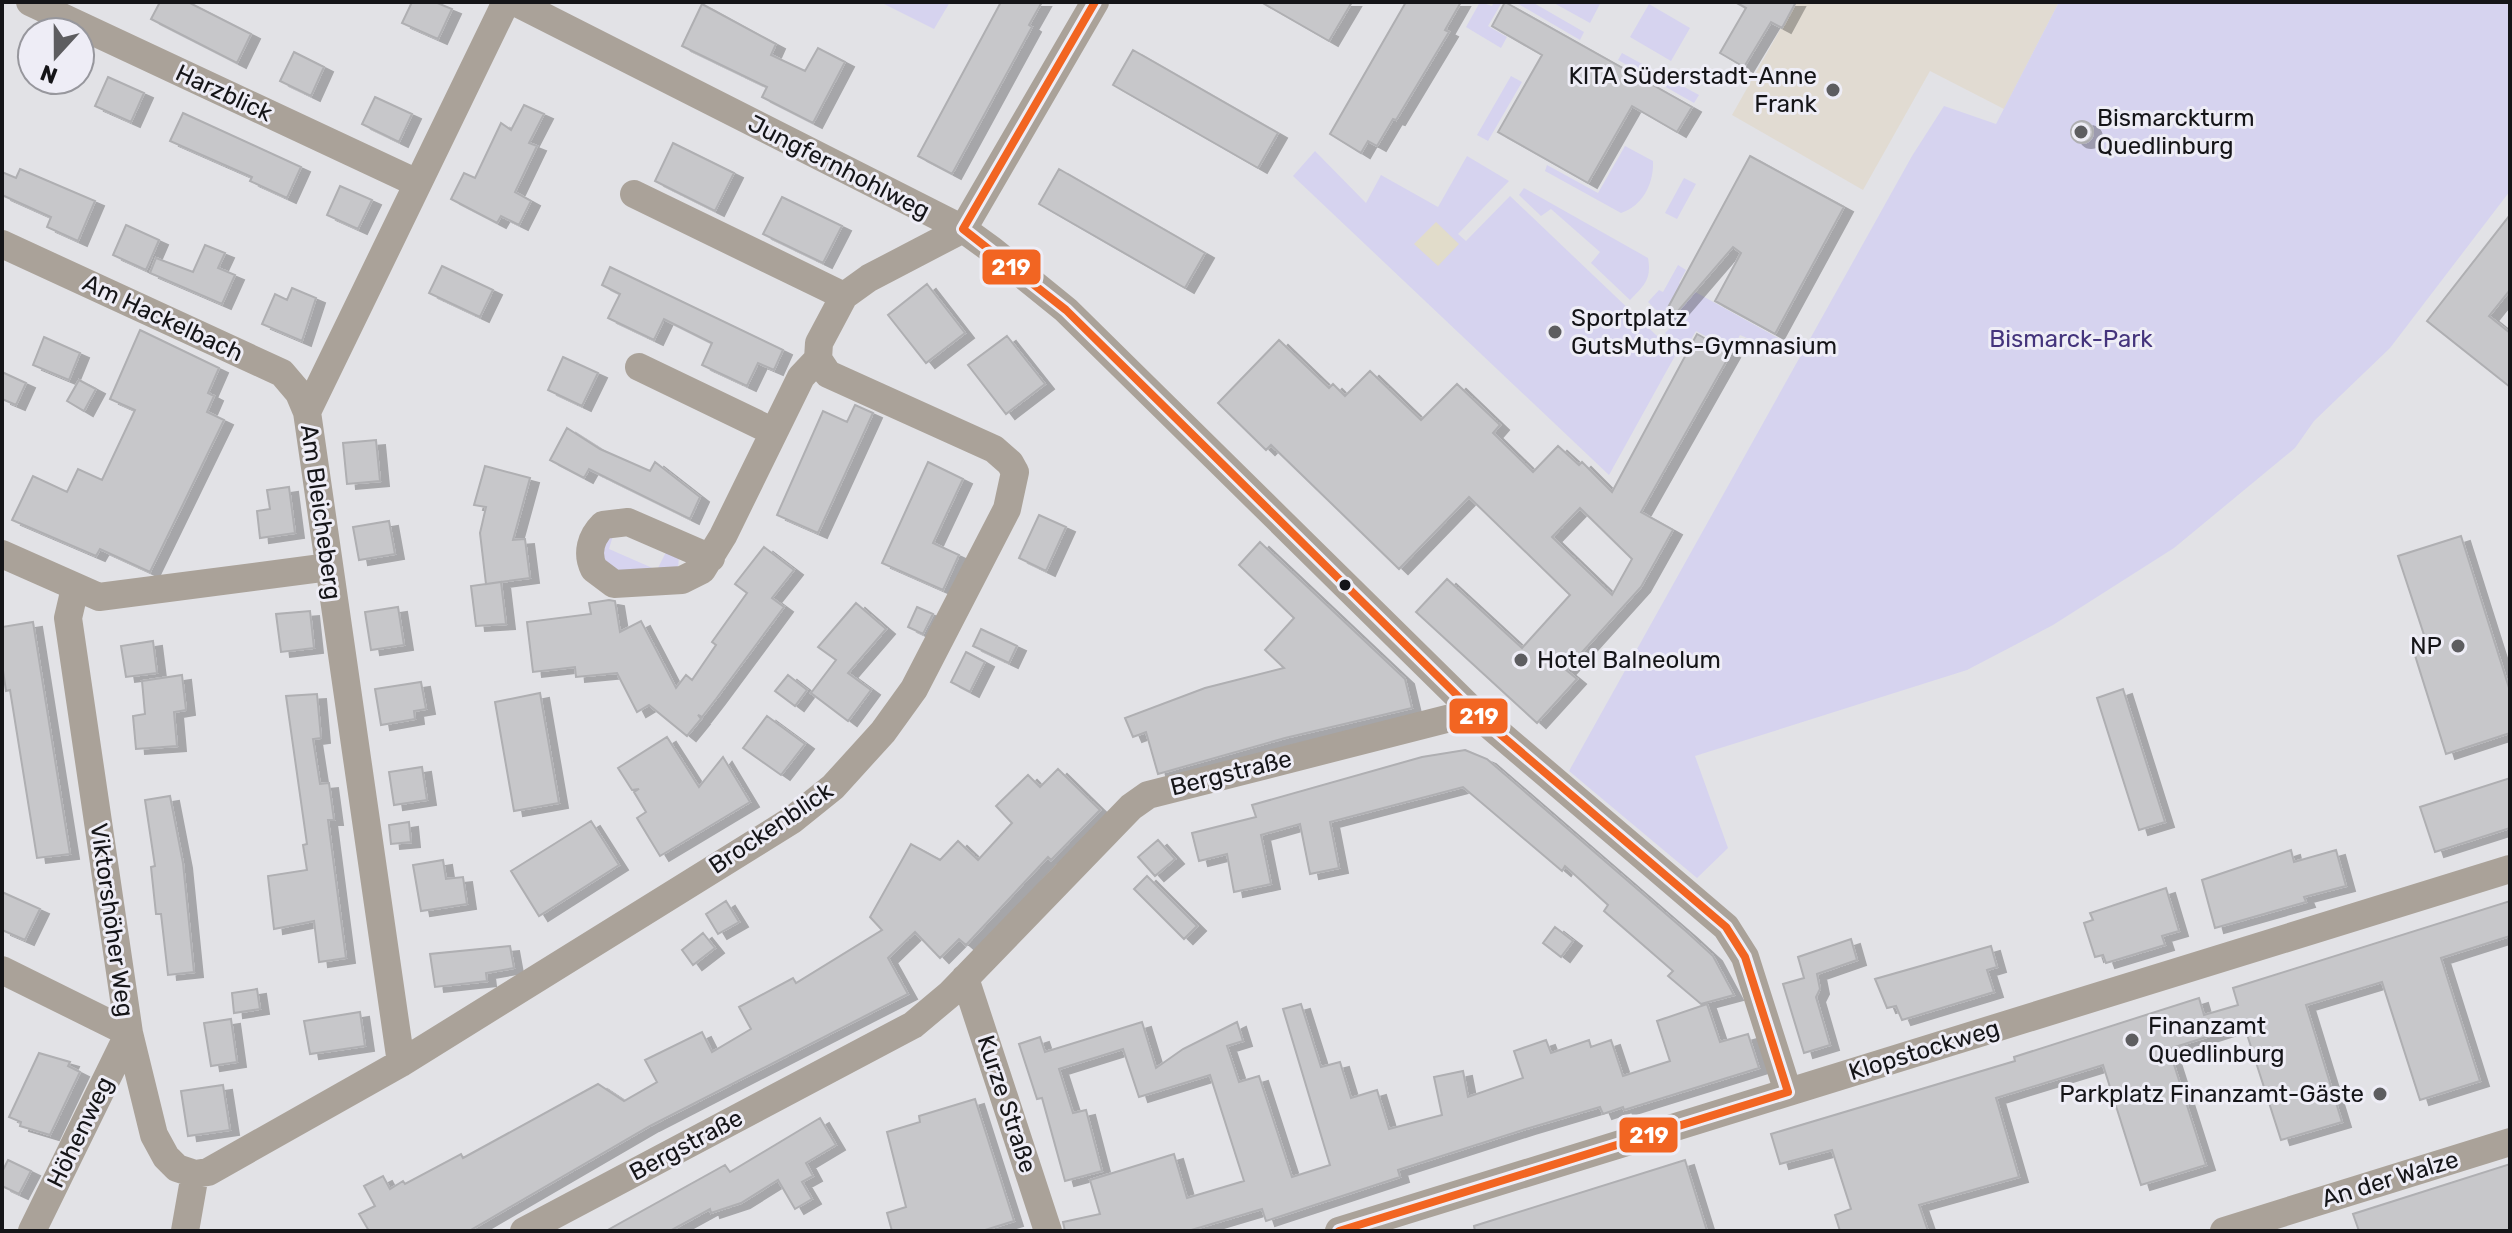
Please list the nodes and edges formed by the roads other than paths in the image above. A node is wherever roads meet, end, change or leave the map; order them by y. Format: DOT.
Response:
graph roads {
  1 [pos="30,2"];
  2 [pos="506,2"];
  3 [pos="1095,2"];
  4 [pos="534,6"];
  5 [pos="417,183"];
  6 [pos="634,194"];
  7 [pos="963,229"];
  8 [pos="2,244"];
  9 [pos="844,296"];
  10 [pos="818,359"];
  11 [pos="639,367"];
  12 [pos="307,412"];
  13 [pos="772,431"];
  14 [pos="2,554"];
  15 [pos="711,558"];
  16 [pos="329,567"];
  17 [pos="75,588"];
  18 [pos="1474,712"];
  19 [pos="2510,869"];
  20 [pos="2,970"];
  21 [pos="965,978"];
  22 [pos="129,1033"];
  23 [pos="401,1063"];
  24 [pos="1788,1092"];
  25 [pos="2510,1142"];
  26 [pos="195,1174"];
  27 [pos="32,1231"];
  28 [pos="185,1231"];
  29 [pos="524,1231"];
  30 [pos="1048,1231"];
  31 [pos="1339,1231"];
  32 [pos="2224,1231"];
  1 -- 5 [label="street, Harzblick"];
  2 -- 5 [label="street, Am Bleicheberg"];
  3 -- 7 [label="street"];
  4 -- 7 [label="street, Jungfernhohlweg"];
  5 -- 12 [label="street, Am Bleicheberg"];
  6 -- 9 [label="street"];
  7 -- 9 [label="street"];
  7 -- 18 [label="street, Jungfernhohlweg"];
  8 -- 12 [label="street, Am Hackelbach"];
  9 -- 10 [label="street"];
  10 -- 13 [label="street"];
  10 -- 23 [label="street, Brockenblick"];
  11 -- 13 [label="street"];
  12 -- 16 [label="street, Am Bleicheberg"];
  13 -- 15 [label="street"];
  14 -- 17 [label="street"];
  16 -- 17 [label="street"];
  16 -- 23 [label="street, Am Bleicheberg"];
  17 -- 22 [label="street, Viktorshöher Weg"];
  18 -- 21 [label="street, Bergstraße"];
  18 -- 24 [label="street"];
  19 -- 24 [label="street, Klopstockweg"];
  20 -- 22 [label="street"];
  21 -- 29 [label="street, Bergstraße"];
  21 -- 30 [label="street, Kurze Straße"];
  22 -- 26 [label="street, Viktorshöher Weg"];
  22 -- 27 [label="street, Höhenweg"];
  23 -- 26 [label="street, Brockenblick"];
  24 -- 31 [label="street, Klopstockweg"];
  25 -- 32 [label="street, An der Walze"];
  26 -- 28 [label="street"];
}
